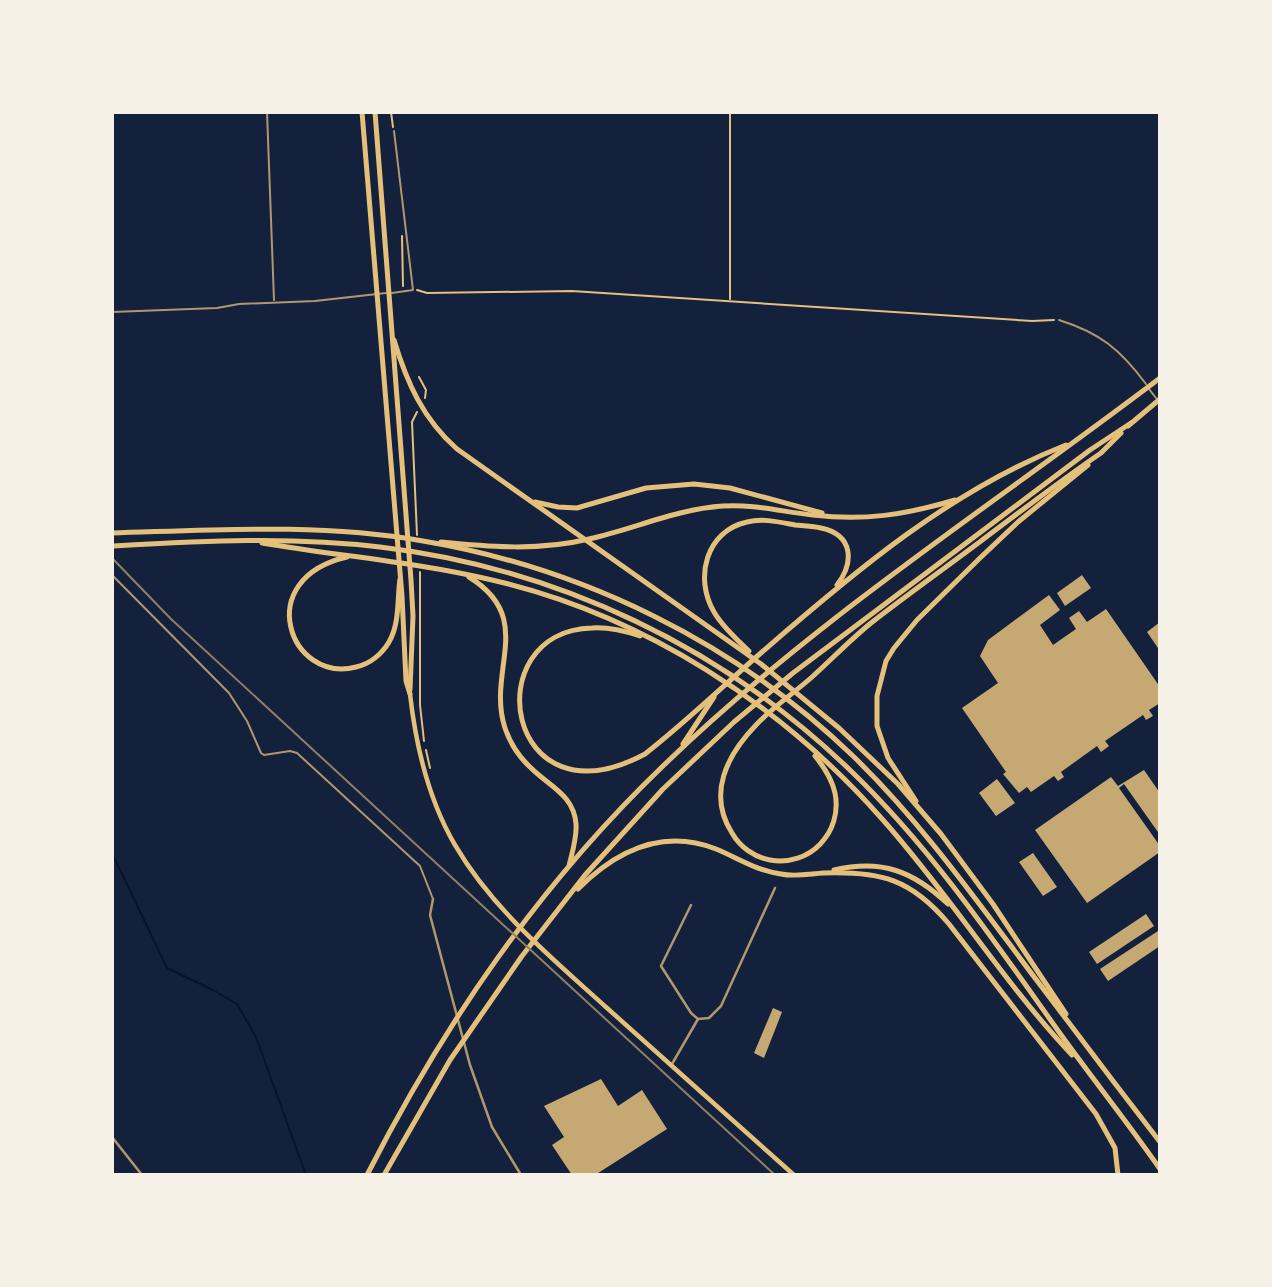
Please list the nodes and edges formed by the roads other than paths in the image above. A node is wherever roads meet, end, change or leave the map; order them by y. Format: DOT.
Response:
graph roads {
  1 [pos="267,112"];
  2 [pos="362,112"];
  3 [pos="375,112"];
  4 [pos="394,131"];
  5 [pos="274,301"];
  6 [pos="112,312"];
  7 [pos="1059,320"];
  8 [pos="394,340"];
  9 [pos="1160,379"];
  10 [pos="1160,401"];
  11 [pos="1131,423"];
  12 [pos="1072,443"];
  13 [pos="1101,453"];
  14 [pos="964,497"];
  15 [pos="529,500"];
  16 [pos="828,515"];
  17 [pos="112,533"];
  18 [pos="245,540"];
  19 [pos="424,541"];
  20 [pos="114,546"];
  21 [pos="350,556"];
  22 [pos="465,574"];
  23 [pos="112,575"];
  24 [pos="400,579"];
  25 [pos="832,593"];
  26 [pos="652,639"];
  27 [pos="744,649"];
  28 [pos="719,691"];
  29 [pos="410,694"];
  30 [pos="808,745"];
  31 [pos="680,750"];
  32 [pos="928,818"];
  33 [pos="568,869"];
  34 [pos="820,873"];
  35 [pos="775,888"];
  36 [pos="433,899"];
  37 [pos="563,904"];
  38 [pos="691,905"];
  39 [pos="961,916"];
  40 [pos="698,1019"];
  41 [pos="1075,1028"];
  42 [pos="671,1066"];
  43 [pos="1087,1070"];
  44 [pos="112,1137"];
  45 [pos="1160,1142"];
  46 [pos="1159,1172"];
  47 [pos="142,1175"];
  48 [pos="366,1175"];
  49 [pos="384,1175"];
  50 [pos="522,1175"];
  51 [pos="794,1175"];
  52 [pos="1118,1175"];
  1 -- 5 [label="lane"];
  2 -- 24 [label="highway"];
  3 -- 8 [label="highway"];
  4 -- 5 [label="lane"];
  5 -- 6 [label="lane"];
  7 -- 10 [label="lane"];
  8 -- 15 [label="highway"];
  8 -- 29 [label="highway"];
  9 -- 12 [label="highway"];
  10 -- 11 [label="highway"];
  11 -- 13 [label="highway"];
  11 -- 37 [label="highway"];
  12 -- 14 [label="highway"];
  12 -- 31 [label="highway"];
  13 -- 30 [label="highway"];
  13 -- 32 [label="highway"];
  14 -- 16 [label="highway"];
  14 -- 25 [label="highway"];
  15 -- 16 [label="highway"];
  15 -- 27 [label="highway"];
  16 -- 19 [label="highway"];
  17 -- 19 [label="highway"];
  18 -- 20 [label="highway"];
  18 -- 21 [label="highway"];
  18 -- 43 [label="highway"];
  19 -- 41 [label="highway"];
  21 -- 22 [label="highway"];
  21 -- 24 [label="highway"];
  22 -- 26 [label="highway"];
  22 -- 33 [label="highway"];
  23 -- 36 [label="lane"];
  24 -- 29 [label="highway"];
  25 -- 27 [label="highway"];
  25 -- 28 [label="highway"];
  26 -- 28 [label="highway"];
  26 -- 30 [label="highway"];
  27 -- 32 [label="highway"];
  28 -- 31 [label="highway"];
  29 -- 42 [label="main road"];
  30 -- 39 [label="highway"];
  31 -- 33 [label="highway"];
  32 -- 41 [label="highway"];
  33 -- 48 [label="highway"];
  34 -- 37 [label="highway"];
  34 -- 39 [label="highway"];
  34 -- 52 [label="highway"];
  35 -- 40 [label="street"];
  36 -- 50 [label="street"];
  37 -- 49 [label="highway"];
  38 -- 40 [label="street"];
  39 -- 43 [label="highway"];
  40 -- 42 [label="street"];
  41 -- 45 [label="highway"];
  42 -- 51 [label="main road"];
  43 -- 46 [label="highway"];
  44 -- 47 [label="street"];
}
